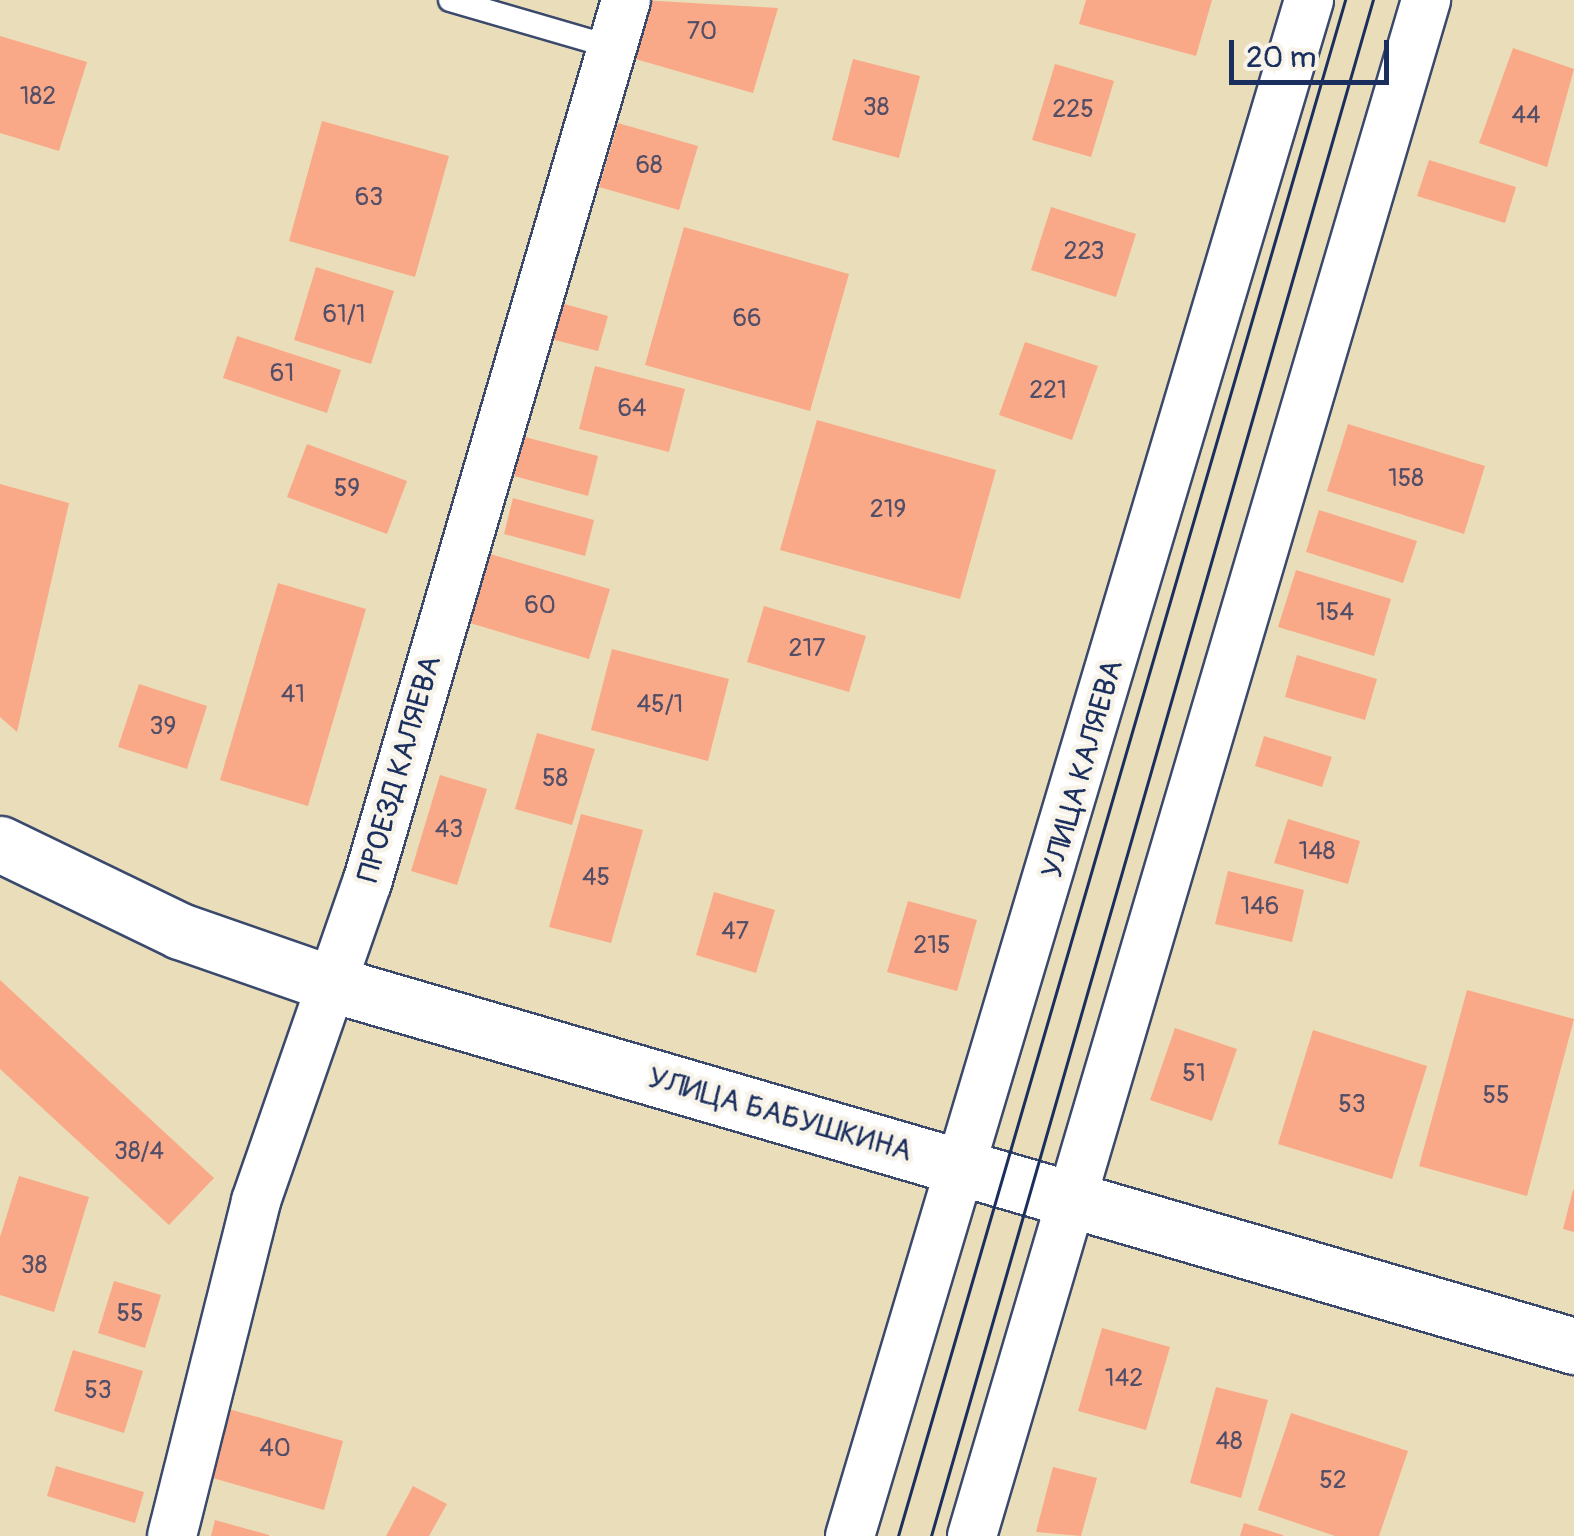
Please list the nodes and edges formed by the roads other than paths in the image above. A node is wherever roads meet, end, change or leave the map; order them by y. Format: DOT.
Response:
graph roads {
  1 [pos="450,0"];
  2 [pos="626,0"];
  3 [pos="1309,0"];
  4 [pos="1426,0"];
  5 [pos="612,47"];
  6 [pos="0,844"];
  7 [pos="332,984"];
  8 [pos="967,1167"];
  9 [pos="1075,1194"];
  10 [pos="1574,1346"];
  11 [pos="172,1536"];
  12 [pos="850,1536"];
  13 [pos="972,1536"];
  1 -- 5 [label="lane"];
  2 -- 5 [label="street, ПРОЕЗД КАЛЯЕВА"];
  3 -- 8 [label="street, УЛИЦА КАЛЯЕВА"];
  4 -- 9 [label="street"];
  5 -- 7 [label="street, ПРОЕЗД КАЛЯЕВА"];
  6 -- 7 [label="street, УЛИЦА БАБУШКИНА"];
  7 -- 8 [label="street, УЛИЦА БАБУШКИНА"];
  7 -- 11 [label="street, ПРОЕЗД КАЛЯЕВА"];
  8 -- 9 [label="street, УЛИЦА БАБУШКИНА"];
  8 -- 12 [label="street, УЛИЦА КАЛЯЕВА"];
  9 -- 10 [label="street, УЛИЦА БАБУШКИНА"];
  9 -- 13 [label="street"];
}
